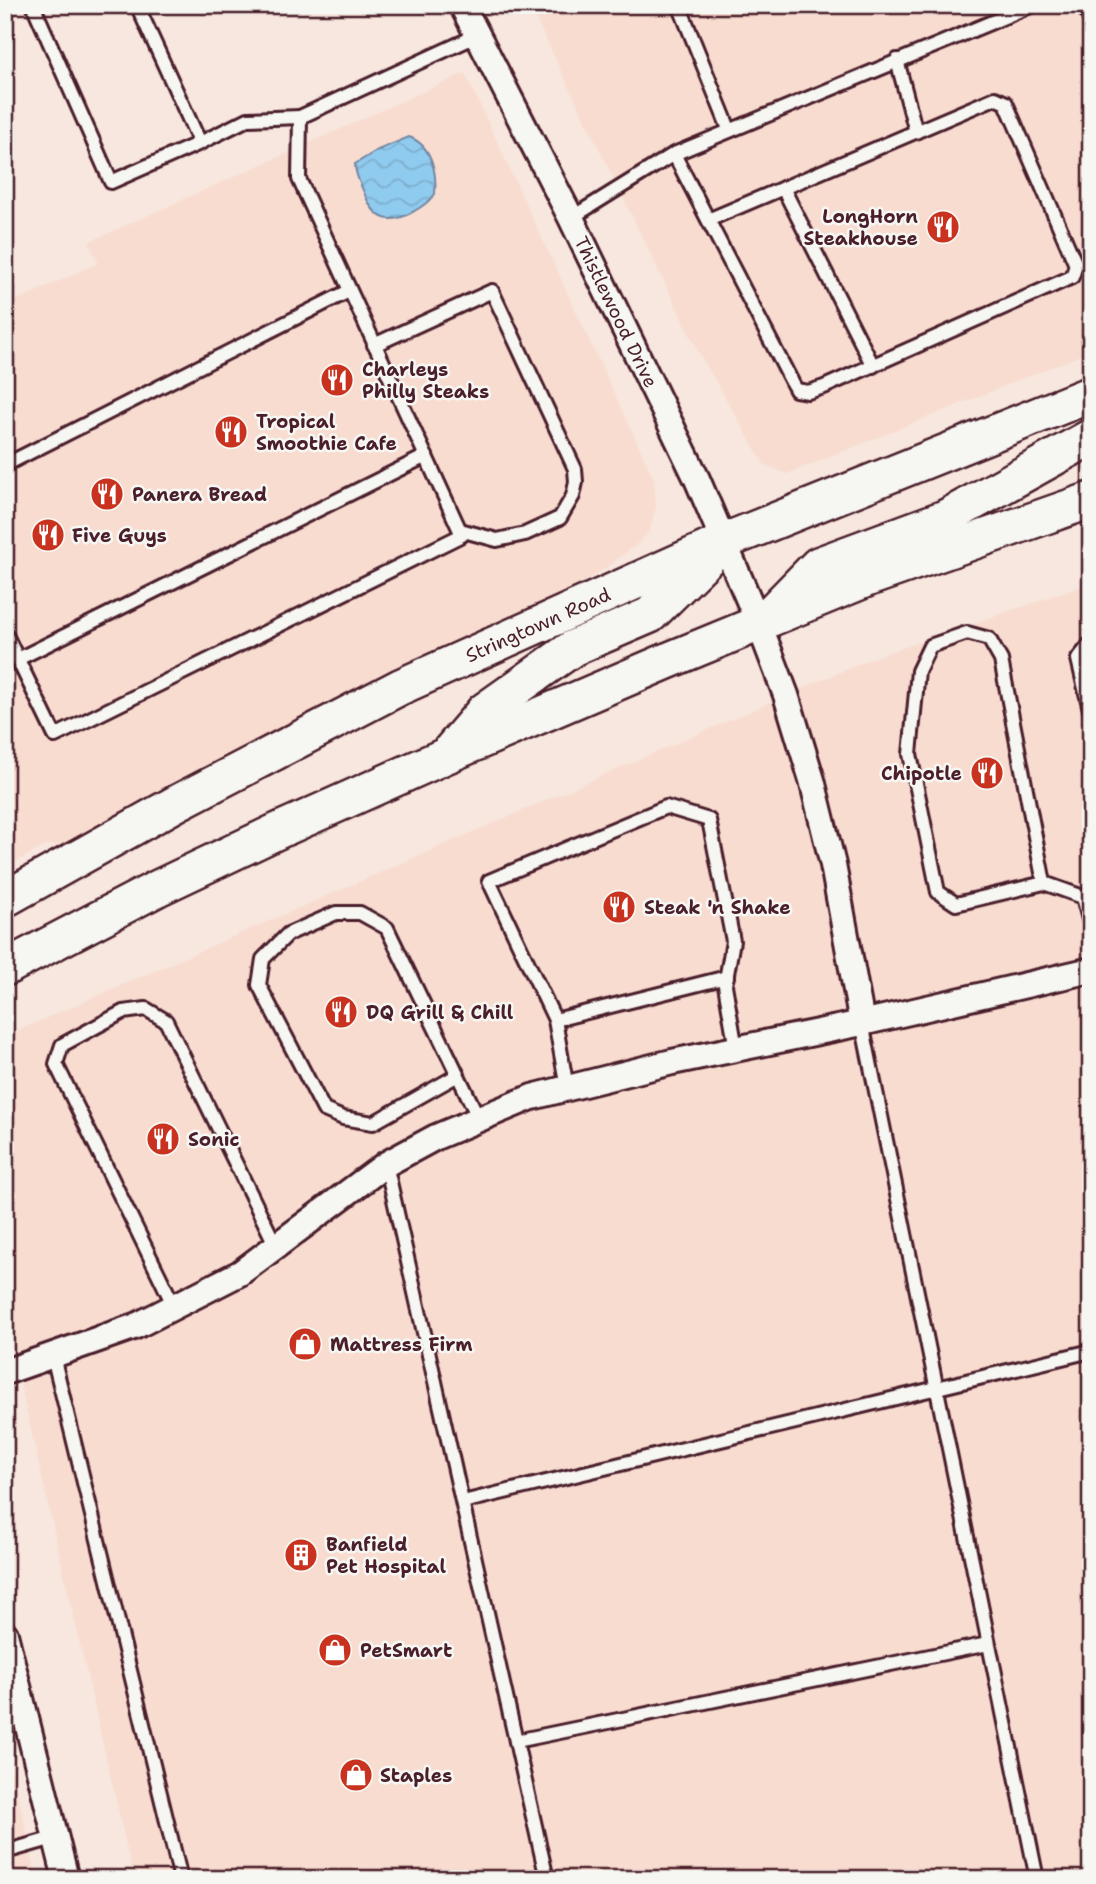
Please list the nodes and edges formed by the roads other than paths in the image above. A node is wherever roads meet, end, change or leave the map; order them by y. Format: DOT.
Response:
graph roads {
  1 [pos="33,5"];
  2 [pos="137,5"];
  3 [pos="462,5"];
  4 [pos="678,5"];
  5 [pos="1033,5"];
  6 [pos="1084,5"];
  7 [pos="1091,22"];
  8 [pos="476,36"];
  9 [pos="897,60"];
  10 [pos="300,117"];
  11 [pos="729,129"];
  12 [pos="916,132"];
  13 [pos="200,143"];
  14 [pos="674,154"];
  15 [pos="783,188"];
  16 [pos="571,218"];
  17 [pos="708,220"];
  18 [pos="349,291"];
  19 [pos="374,345"];
  20 [pos="873,366"];
  21 [pos="1091,394"];
  22 [pos="1091,438"];
  23 [pos="426,456"];
  24 [pos="5,464"];
  25 [pos="1091,500"];
  26 [pos="460,530"];
  27 [pos="725,541"];
  28 [pos="759,624"];
  29 [pos="5,633"];
  30 [pos="1091,643"];
  31 [pos="18,659"];
  32 [pos="1091,714"];
  33 [pos="445,756"];
  34 [pos="1044,883"];
  35 [pos="1086,892"];
  36 [pos="5,899"];
  37 [pos="1091,927"];
  38 [pos="5,968"];
  39 [pos="1091,970"];
  40 [pos="727,977"];
  41 [pos="555,1020"];
  42 [pos="862,1023"];
  43 [pos="736,1049"];
  44 [pos="458,1075"];
  45 [pos="568,1088"];
  46 [pos="479,1119"];
  47 [pos="387,1164"];
  48 [pos="276,1246"];
  49 [pos="174,1306"];
  50 [pos="1091,1351"];
  51 [pos="53,1356"];
  52 [pos="5,1372"];
  53 [pos="936,1389"];
  54 [pos="463,1502"];
  55 [pos="5,1634"];
  56 [pos="988,1644"];
  57 [pos="516,1741"];
  58 [pos="57,1837"];
  59 [pos="5,1852"];
  60 [pos="66,1879"];
  61 [pos="181,1879"];
  62 [pos="547,1879"];
  63 [pos="1037,1879"];
  1 -- 13 [label="lane"];
  2 -- 13 [label="lane"];
  3 -- 8 [label="street, Thistlewood Drive"];
  4 -- 11 [label="lane"];
  5 -- 9 [label="lane"];
  6 -- 7 [label="lane"];
  8 -- 10 [label="lane"];
  8 -- 16 [label="street, Thistlewood Drive"];
  9 -- 11 [label="lane"];
  9 -- 12 [label="lane"];
  10 -- 13 [label="lane"];
  10 -- 18 [label="lane"];
  11 -- 14 [label="lane"];
  12 -- 15 [label="lane"];
  12 -- 20 [label="lane"];
  14 -- 16 [label="lane"];
  14 -- 17 [label="lane"];
  15 -- 17 [label="lane"];
  15 -- 20 [label="lane"];
  16 -- 27 [label="street, Thistlewood Drive"];
  17 -- 20 [label="lane"];
  18 -- 19 [label="lane"];
  18 -- 24 [label="lane"];
  19 -- 23 [label="lane"];
  19 -- 26 [label="lane"];
  21 -- 27 [label="main road, Stringtown Road"];
  22 -- 28 [label="main road"];
  23 -- 26 [label="lane"];
  23 -- 31 [label="lane"];
  25 -- 28 [label="main road"];
  26 -- 31 [label="lane"];
  27 -- 28 [label="street, Thistlewood Drive"];
  27 -- 33 [label="main road"];
  27 -- 36 [label="main road, Stringtown Road"];
  28 -- 33 [label="main road"];
  28 -- 42 [label="street, Thistlewood Drive"];
  29 -- 31 [label="lane"];
  30 -- 32 [label="lane"];
  33 -- 38 [label="main road"];
  34 -- 34 [label="lane"];
  34 -- 35 [label="lane"];
  35 -- 37 [label="lane"];
  39 -- 42 [label="street"];
  40 -- 41 [label="lane"];
  40 -- 41 [label="lane"];
  40 -- 43 [label="lane"];
  41 -- 45 [label="lane"];
  42 -- 43 [label="street"];
  42 -- 53 [label="lane"];
  43 -- 45 [label="street"];
  44 -- 44 [label="lane"];
  44 -- 46 [label="lane"];
  45 -- 46 [label="street"];
  46 -- 47 [label="street"];
  47 -- 48 [label="street"];
  47 -- 54 [label="lane"];
  48 -- 49 [label="street"];
  48 -- 49 [label="lane"];
  49 -- 51 [label="street"];
  50 -- 53 [label="lane"];
  51 -- 52 [label="street"];
  51 -- 61 [label="lane"];
  53 -- 54 [label="lane"];
  53 -- 56 [label="lane"];
  54 -- 57 [label="lane"];
  55 -- 58 [label="street"];
  56 -- 57 [label="lane"];
  56 -- 63 [label="lane"];
  57 -- 62 [label="lane"];
  58 -- 59 [label="lane"];
  58 -- 60 [label="street"];
}
